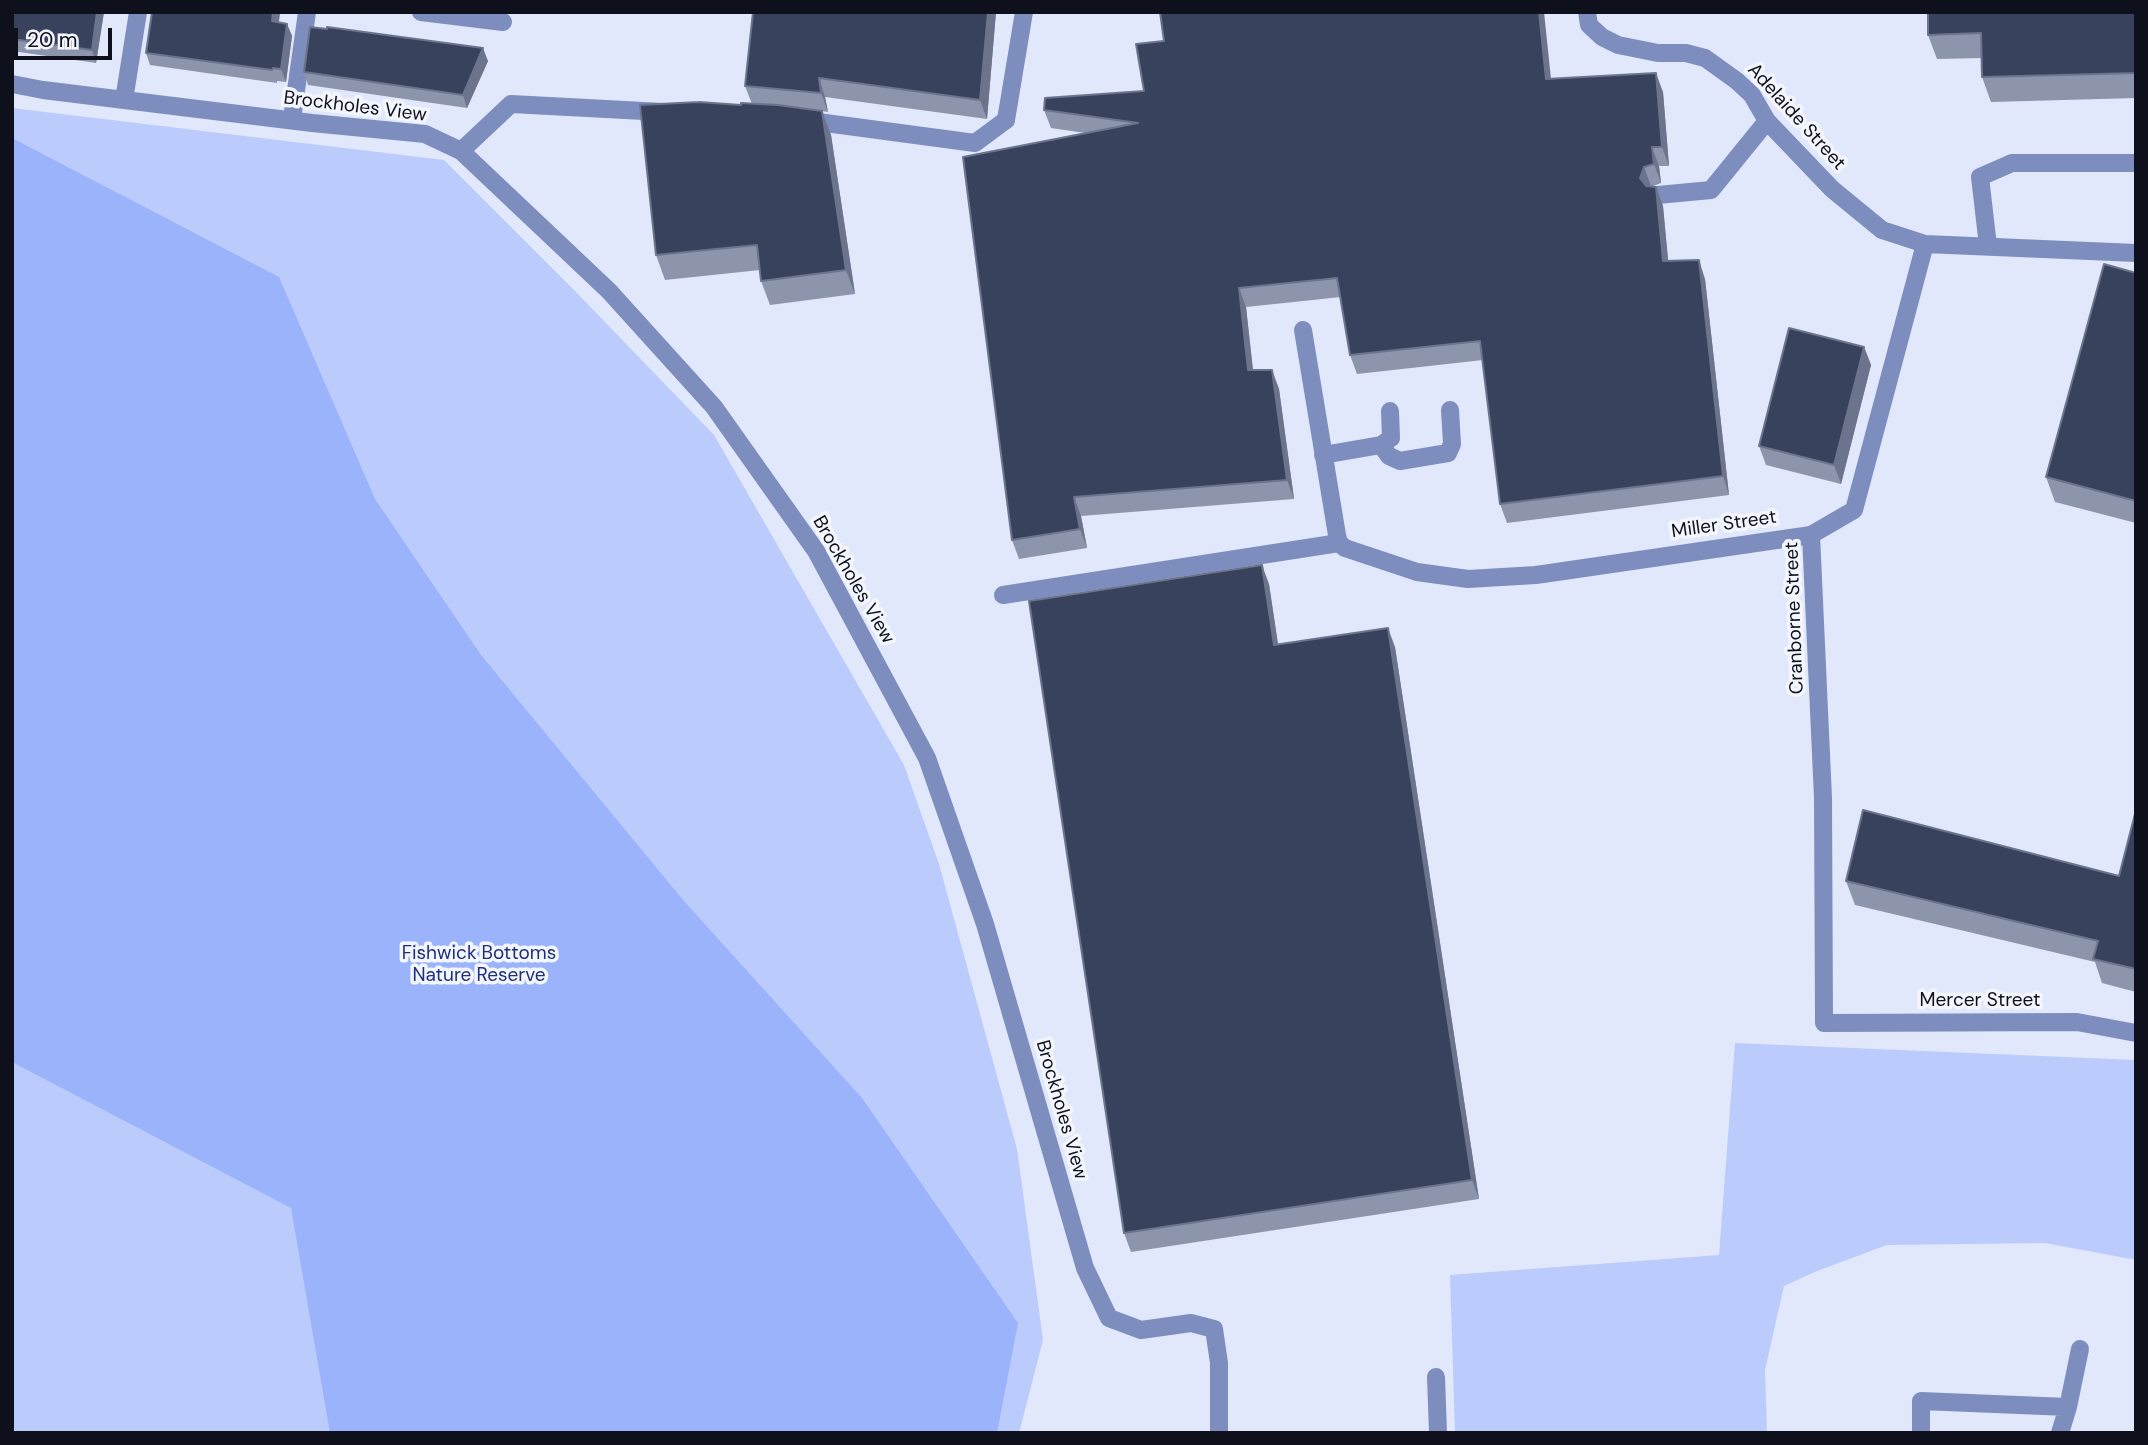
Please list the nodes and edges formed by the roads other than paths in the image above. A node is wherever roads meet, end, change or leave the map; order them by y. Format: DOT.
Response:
graph roads {
  1 [pos="138,12"];
  2 [pos="307,12"];
  3 [pos="421,12"];
  4 [pos="1024,12"];
  5 [pos="1588,19"];
  6 [pos="503,22"];
  7 [pos="12,84"];
  8 [pos="124,100"];
  9 [pos="677,112"];
  10 [pos="788,118"];
  11 [pos="292,119"];
  12 [pos="1767,121"];
  13 [pos="461,151"];
  14 [pos="2136,163"];
  15 [pos="1658,195"];
  16 [pos="1925,244"];
  17 [pos="1988,246"];
  18 [pos="2136,253"];
  19 [pos="1303,330"];
  20 [pos="1450,410"];
  21 [pos="1390,411"];
  22 [pos="1381,445"];
  23 [pos="1323,455"];
  24 [pos="1811,535"];
  25 [pos="1339,543"];
  26 [pos="1003,595"];
  27 [pos="1824,1023"];
  28 [pos="2136,1033"];
  29 [pos="2080,1349"];
  30 [pos="1436,1377"];
  31 [pos="2068,1408"];
  32 [pos="1219,1433"];
  33 [pos="1438,1433"];
  34 [pos="1921,1433"];
  35 [pos="2060,1433"];
  1 -- 8 [label="street"];
  2 -- 11 [label="street"];
  3 -- 6 [label="street"];
  4 -- 10 [label="street"];
  5 -- 12 [label="street, Adelaide Street"];
  7 -- 8 [label="street, Brockholes View"];
  8 -- 11 [label="street, Brockholes View"];
  9 -- 13 [label="street"];
  11 -- 13 [label="street, Brockholes View"];
  12 -- 15 [label="street"];
  12 -- 16 [label="street, Adelaide Street"];
  13 -- 32 [label="street, Brockholes View"];
  14 -- 17 [label="street"];
  16 -- 17 [label="street, Adelaide Street"];
  16 -- 24 [label="street, Cranborne Street"];
  17 -- 18 [label="street, Adelaide Street"];
  19 -- 23 [label="street"];
  20 -- 22 [label="street"];
  21 -- 22 [label="street"];
  22 -- 23 [label="street"];
  23 -- 25 [label="street"];
  24 -- 25 [label="street, Miller Street"];
  24 -- 27 [label="street, Cranborne Street"];
  25 -- 26 [label="street"];
  27 -- 28 [label="street, Mercer Street"];
  29 -- 31 [label="street"];
  30 -- 33 [label="street"];
  31 -- 34 [label="street"];
  31 -- 35 [label="street"];
}
